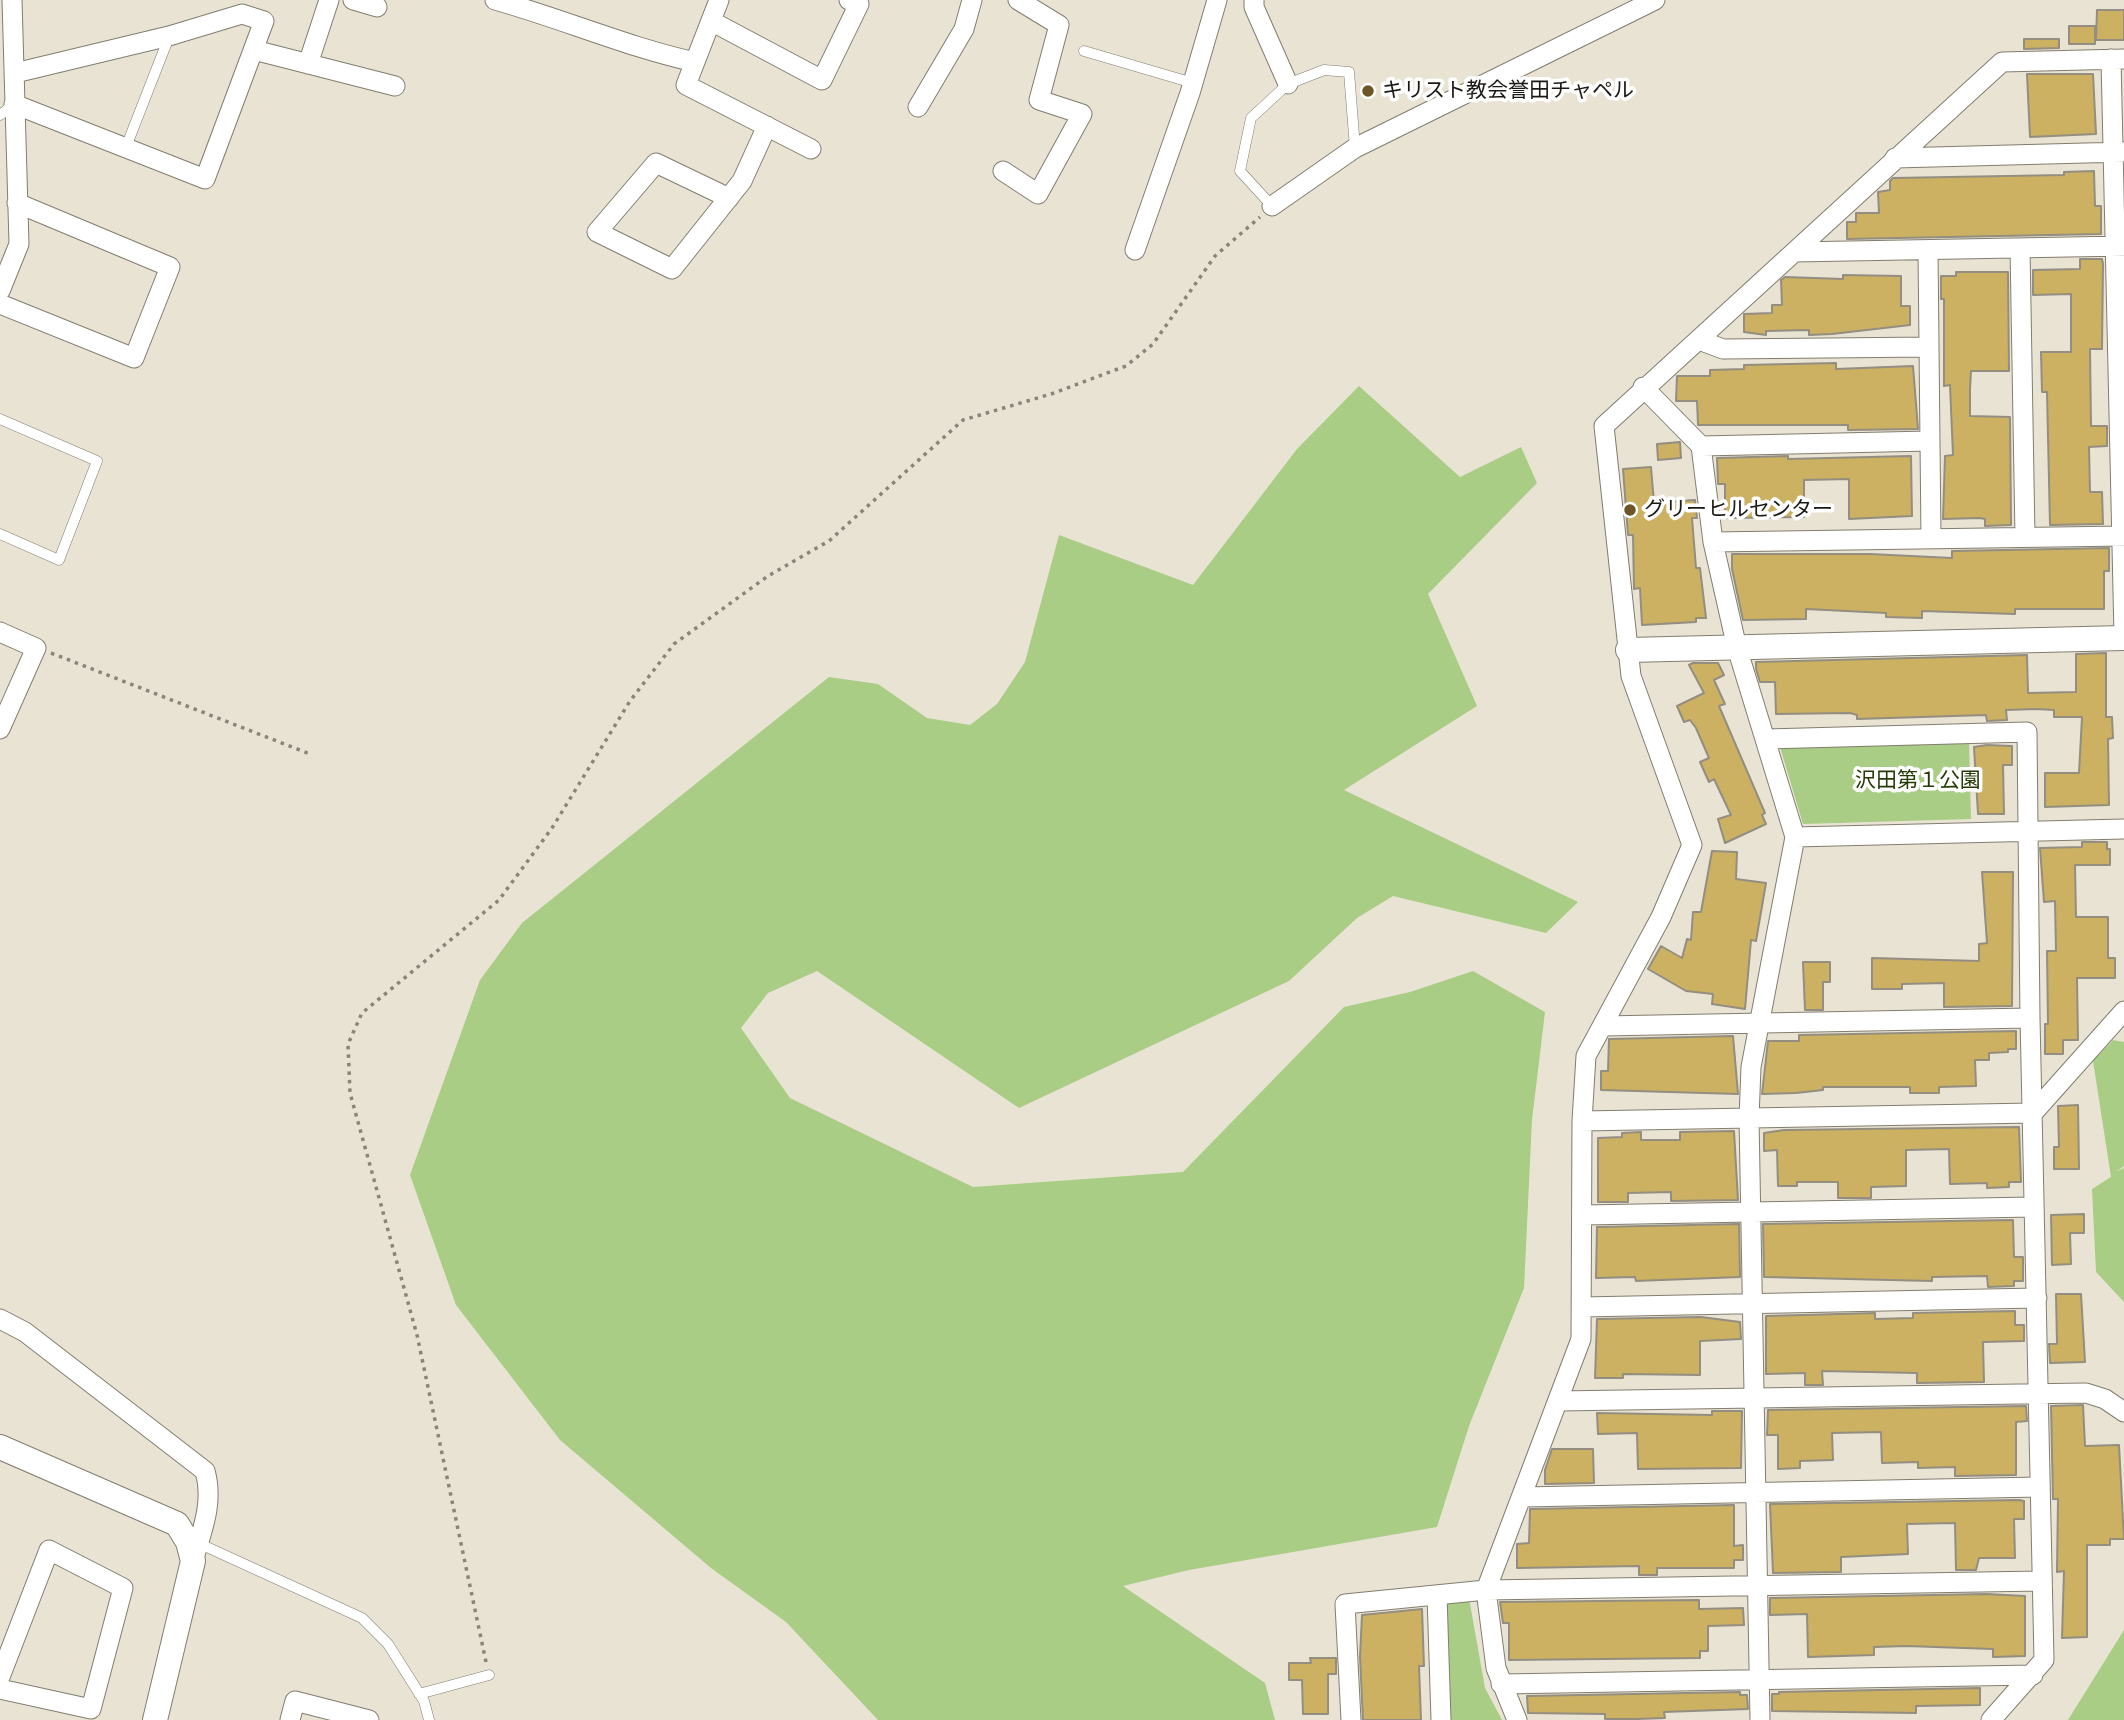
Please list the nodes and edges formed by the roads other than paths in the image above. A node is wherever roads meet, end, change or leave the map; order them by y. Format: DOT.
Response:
graph roads {
  1 [pos="12,0"];
  2 [pos="329,0"];
  3 [pos="353,0"];
  4 [pos="495,0"];
  5 [pos="719,0"];
  6 [pos="849,0"];
  7 [pos="972,0"];
  8 [pos="1018,0"];
  9 [pos="1217,0"];
  10 [pos="1254,0"];
  11 [pos="1655,0"];
  12 [pos="544,6"];
  13 [pos="377,7"];
  14 [pos="711,21"];
  15 [pos="169,36"];
  16 [pos="254,50"];
  17 [pos="1084,51"];
  18 [pos="2118,59"];
  19 [pos="695,62"];
  20 [pos="308,64"];
  21 [pos="15,73"];
  22 [pos="1193,83"];
  23 [pos="1288,84"];
  24 [pos="395,86"];
  25 [pos="918,107"];
  26 [pos="7,110"];
  27 [pos="767,126"];
  28 [pos="126,147"];
  29 [pos="1355,148"];
  30 [pos="811,149"];
  31 [pos="2119,152"];
  32 [pos="1895,158"];
  33 [pos="1003,171"];
  34 [pos="729,198"];
  35 [pos="17,203"];
  36 [pos="1272,206"];
  37 [pos="2120,246"];
  38 [pos="2020,248"];
  39 [pos="1135,250"];
  40 [pos="1928,250"];
  41 [pos="1794,252"];
  42 [pos="0,291"];
  43 [pos="0,304"];
  44 [pos="1699,340"];
  45 [pos="2121,344"];
  46 [pos="1929,347"];
  47 [pos="1643,387"];
  48 [pos="0,419"];
  49 [pos="2122,440"];
  50 [pos="1930,441"];
  51 [pos="1701,446"];
  52 [pos="0,534"];
  53 [pos="2123,536"];
  54 [pos="2025,537"];
  55 [pos="1931,539"];
  56 [pos="1713,542"];
  57 [pos="0,632"];
  58 [pos="2124,637"];
  59 [pos="1737,648"];
  60 [pos="1628,650"];
  61 [pos="0,729"];
  62 [pos="1766,739"];
  63 [pos="2124,829"];
  64 [pos="2029,831"];
  65 [pos="1795,837"];
  66 [pos="2124,1011"];
  67 [pos="2030,1018"];
  68 [pos="1758,1023"];
  69 [pos="1603,1026"];
  70 [pos="2033,1112"];
  71 [pos="1749,1118"];
  72 [pos="1581,1121"];
  73 [pos="2033,1207"];
  74 [pos="1750,1212"];
  75 [pos="1583,1215"];
  76 [pos="2037,1298"];
  77 [pos="1753,1304"];
  78 [pos="1582,1307"];
  79 [pos="0,1319"];
  80 [pos="2038,1395"];
  81 [pos="1755,1399"];
  82 [pos="1558,1401"];
  83 [pos="2124,1412"];
  84 [pos="0,1447"];
  85 [pos="2040,1487"];
  86 [pos="1757,1492"];
  87 [pos="1522,1497"];
  88 [pos="196,1552"];
  89 [pos="2042,1581"];
  90 [pos="1757,1584"];
  91 [pos="1486,1590"];
  92 [pos="1437,1594"];
  93 [pos="6,1644"];
  94 [pos="489,1675"];
  95 [pos="2033,1675"];
  96 [pos="0,1677"];
  97 [pos="1759,1680"];
  98 [pos="1500,1684"];
  99 [pos="0,1689"];
  100 [pos="419,1694"];
  101 [pos="155,1720"];
  102 [pos="290,1720"];
  103 [pos="369,1720"];
  104 [pos="429,1720"];
  105 [pos="1351,1720"];
  106 [pos="1441,1720"];
  107 [pos="1517,1720"];
  108 [pos="1760,1720"];
  109 [pos="1991,1720"];
  1 -- 21 [label="street"];
  2 -- 20 [label="street"];
  3 -- 13 [label="street"];
  4 -- 12 [label="street"];
  5 -- 14 [label="street"];
  6 -- 14 [label="street"];
  7 -- 25 [label="street"];
  8 -- 33 [label="street"];
  9 -- 22 [label="street"];
  10 -- 23 [label="street"];
  11 -- 29 [label="street"];
  12 -- 19 [label="street"];
  14 -- 19 [label="street"];
  15 -- 16 [label="street"];
  15 -- 21 [label="street"];
  15 -- 28 [label="lane"];
  16 -- 20 [label="street"];
  16 -- 28 [label="street"];
  17 -- 22 [label="lane"];
  18 -- 31 [label="street"];
  18 -- 32 [label="street"];
  19 -- 27 [label="street"];
  20 -- 24 [label="street"];
  21 -- 26 [label="street"];
  22 -- 39 [label="street"];
  23 -- 29 [label="lane"];
  23 -- 36 [label="lane"];
  26 -- 28 [label="street"];
  26 -- 35 [label="street"];
  27 -- 30 [label="street"];
  27 -- 34 [label="street"];
  29 -- 36 [label="street"];
  31 -- 32 [label="street"];
  31 -- 37 [label="street"];
  32 -- 41 [label="street"];
  34 -- 34 [label="street"];
  35 -- 42 [label="street"];
  35 -- 43 [label="street"];
  37 -- 38 [label="street"];
  37 -- 45 [label="street"];
  38 -- 40 [label="street"];
  38 -- 54 [label="street"];
  40 -- 41 [label="street"];
  40 -- 46 [label="street"];
  41 -- 44 [label="street"];
  44 -- 46 [label="street"];
  44 -- 47 [label="street"];
  45 -- 49 [label="street"];
  46 -- 50 [label="street"];
  47 -- 51 [label="street"];
  47 -- 60 [label="street"];
  48 -- 52 [label="lane"];
  49 -- 53 [label="street"];
  50 -- 51 [label="street"];
  50 -- 55 [label="street"];
  51 -- 56 [label="street"];
  53 -- 54 [label="street"];
  53 -- 58 [label="street"];
  54 -- 55 [label="street"];
  55 -- 56 [label="street"];
  56 -- 59 [label="street"];
  57 -- 61 [label="street"];
  58 -- 59 [label="street"];
  59 -- 60 [label="street"];
  59 -- 62 [label="street"];
  60 -- 69 [label="street"];
  62 -- 64 [label="street"];
  62 -- 65 [label="street"];
  63 -- 64 [label="street"];
  64 -- 65 [label="street"];
  64 -- 67 [label="street"];
  65 -- 68 [label="street"];
  66 -- 70 [label="street"];
  67 -- 68 [label="street"];
  67 -- 70 [label="street"];
  68 -- 69 [label="street"];
  68 -- 71 [label="street"];
  69 -- 72 [label="street"];
  70 -- 71 [label="street"];
  70 -- 73 [label="street"];
  71 -- 72 [label="street"];
  71 -- 74 [label="street"];
  72 -- 75 [label="street"];
  73 -- 74 [label="street"];
  73 -- 76 [label="street"];
  74 -- 75 [label="street"];
  74 -- 77 [label="street"];
  75 -- 78 [label="street"];
  76 -- 77 [label="street"];
  76 -- 80 [label="street"];
  77 -- 78 [label="street"];
  77 -- 81 [label="street"];
  78 -- 82 [label="street"];
  79 -- 88 [label="street"];
  80 -- 81 [label="street"];
  80 -- 83 [label="street"];
  80 -- 85 [label="street"];
  81 -- 82 [label="street"];
  81 -- 86 [label="street"];
  82 -- 87 [label="street"];
  84 -- 88 [label="street"];
  85 -- 86 [label="street"];
  85 -- 89 [label="street"];
  86 -- 87 [label="street"];
  86 -- 90 [label="street"];
  87 -- 91 [label="street"];
  88 -- 100 [label="lane"];
  88 -- 101 [label="street"];
  89 -- 90 [label="street"];
  89 -- 95 [label="street"];
  90 -- 91 [label="street"];
  90 -- 97 [label="street"];
  91 -- 92 [label="street"];
  91 -- 98 [label="street"];
  92 -- 105 [label="street"];
  92 -- 106 [label="street"];
  93 -- 96 [label="street"];
  93 -- 99 [label="street"];
  94 -- 100 [label="lane"];
  95 -- 97 [label="street"];
  95 -- 109 [label="street"];
  97 -- 98 [label="street"];
  97 -- 108 [label="street"];
  98 -- 107 [label="street"];
  100 -- 104 [label="lane"];
  102 -- 103 [label="street"];
}
